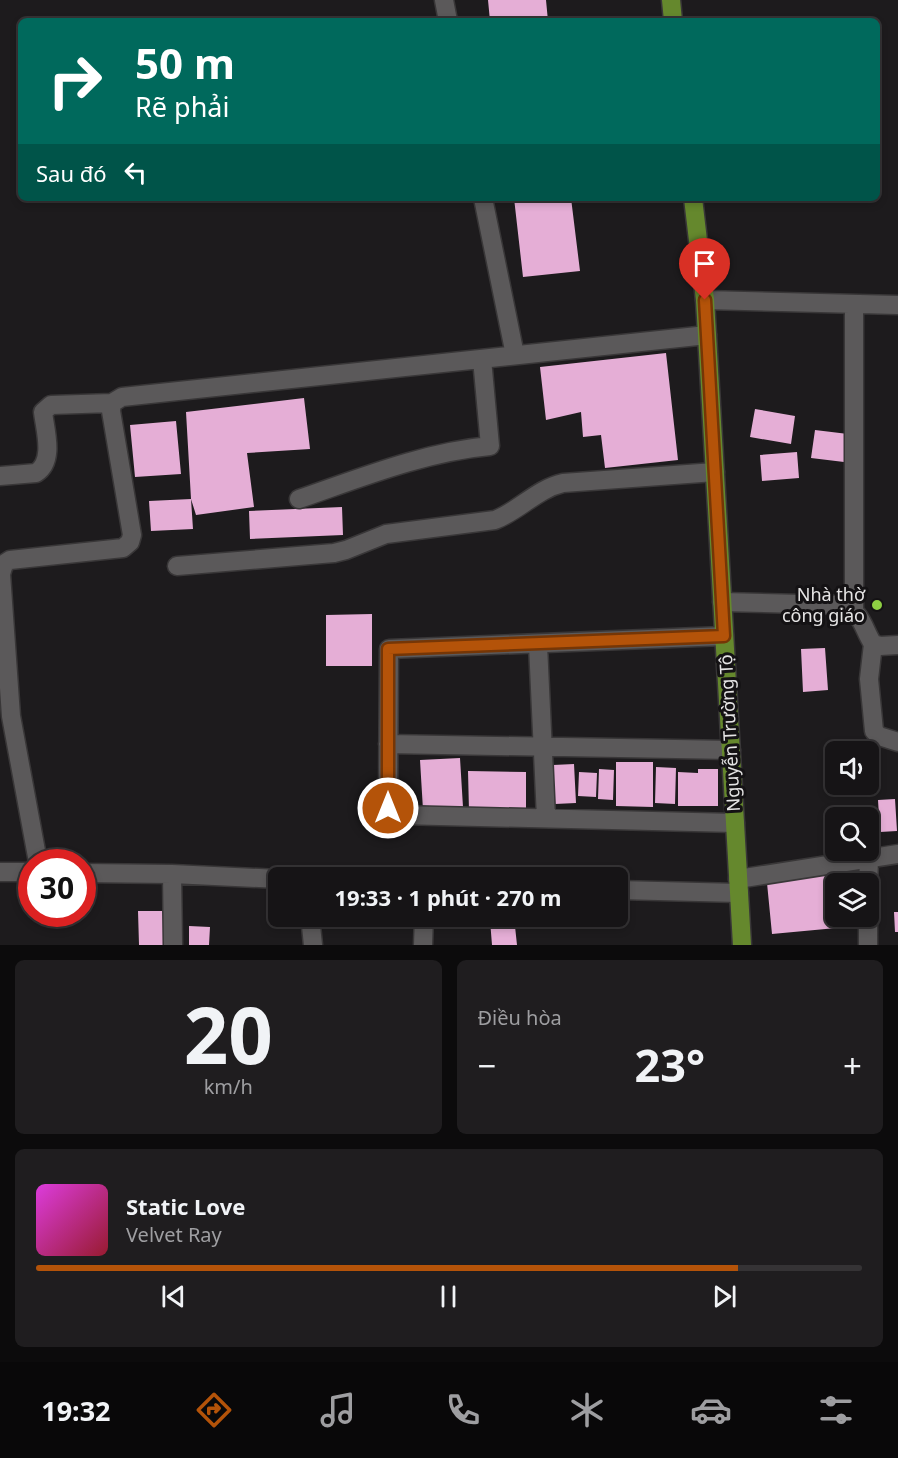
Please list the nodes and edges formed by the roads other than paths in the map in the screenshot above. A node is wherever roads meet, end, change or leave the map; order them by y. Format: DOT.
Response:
graph roads {
  1 [pos="444,0"];
  2 [pos="671,0"];
  3 [pos="447,18"];
  4 [pos="673,18"];
  5 [pos="484,201"];
  6 [pos="693,201"];
  7 [pos="705,300"];
  8 [pos="854,304"];
  9 [pos="898,305"];
  10 [pos="707,335"];
  11 [pos="514,355"];
  12 [pos="482,359"];
  13 [pos="112,403"];
  14 [pos="715,472"];
  15 [pos="0,476"];
  16 [pos="298,499"];
  17 [pos="177,566"];
  18 [pos="722,602"];
  19 [pos="855,610"];
  20 [pos="724,636"];
  21 [pos="873,644"];
  22 [pos="538,645"];
  23 [pos="898,645"];
  24 [pos="898,742"];
  25 [pos="388,744"];
  26 [pos="544,746"];
  27 [pos="731,750"];
  28 [pos="546,818"];
  29 [pos="735,823"];
  30 [pos="36,849"];
  31 [pos="898,855"];
  32 [pos="879,858"];
  33 [pos="859,861"];
  34 [pos="0,872"];
  35 [pos="18,872"];
  36 [pos="96,873"];
  37 [pos="172,874"];
  38 [pos="268,878"];
  39 [pos="739,886"];
  40 [pos="628,890"];
  41 [pos="311,927"];
  42 [pos="424,927"];
  43 [pos="868,927"];
  44 [pos="173,945"];
  45 [pos="313,945"];
  46 [pos="423,945"];
  47 [pos="742,945"];
  48 [pos="868,945"];
  1 -- 3 [label="street"];
  2 -- 4 [label="main road"];
  5 -- 11 [label="street"];
  6 -- 7 [label="main road, Nguyễn Trường Tộ"];
  7 -- 8 [label="street"];
  7 -- 10 [label="main road, Nguyễn Trường Tộ"];
  8 -- 9 [label="street"];
  8 -- 19 [label="street"];
  10 -- 11 [label="street"];
  10 -- 14 [label="main road, Nguyễn Trường Tộ"];
  11 -- 12 [label="street"];
  12 -- 13 [label="street"];
  12 -- 16 [label="street"];
  13 -- 15 [label="street"];
  13 -- 30 [label="street"];
  14 -- 17 [label="street"];
  14 -- 18 [label="main road, Nguyễn Trường Tộ"];
  18 -- 19 [label="street"];
  18 -- 20 [label="main road, Nguyễn Trường Tộ"];
  19 -- 21 [label="street"];
  20 -- 22 [label="street"];
  20 -- 27 [label="main road, Nguyễn Trường Tộ"];
  21 -- 23 [label="street"];
  21 -- 24 [label="street"];
  22 -- 25 [label="street"];
  22 -- 26 [label="street"];
  25 -- 26 [label="street"];
  25 -- 28 [label="street"];
  26 -- 27 [label="street"];
  26 -- 28 [label="street"];
  27 -- 29 [label="main road, Nguyễn Trường Tộ"];
  28 -- 29 [label="street"];
  29 -- 39 [label="main road, Nguyễn Trường Tộ"];
  31 -- 32 [label="street"];
  33 -- 39 [label="street"];
  34 -- 35 [label="street"];
  36 -- 37 [label="street"];
  37 -- 38 [label="street"];
  37 -- 44 [label="street"];
  39 -- 40 [label="street"];
  39 -- 47 [label="main road, Nguyễn Trường Tộ"];
  41 -- 45 [label="street"];
  42 -- 46 [label="street"];
  43 -- 48 [label="street"];
}
